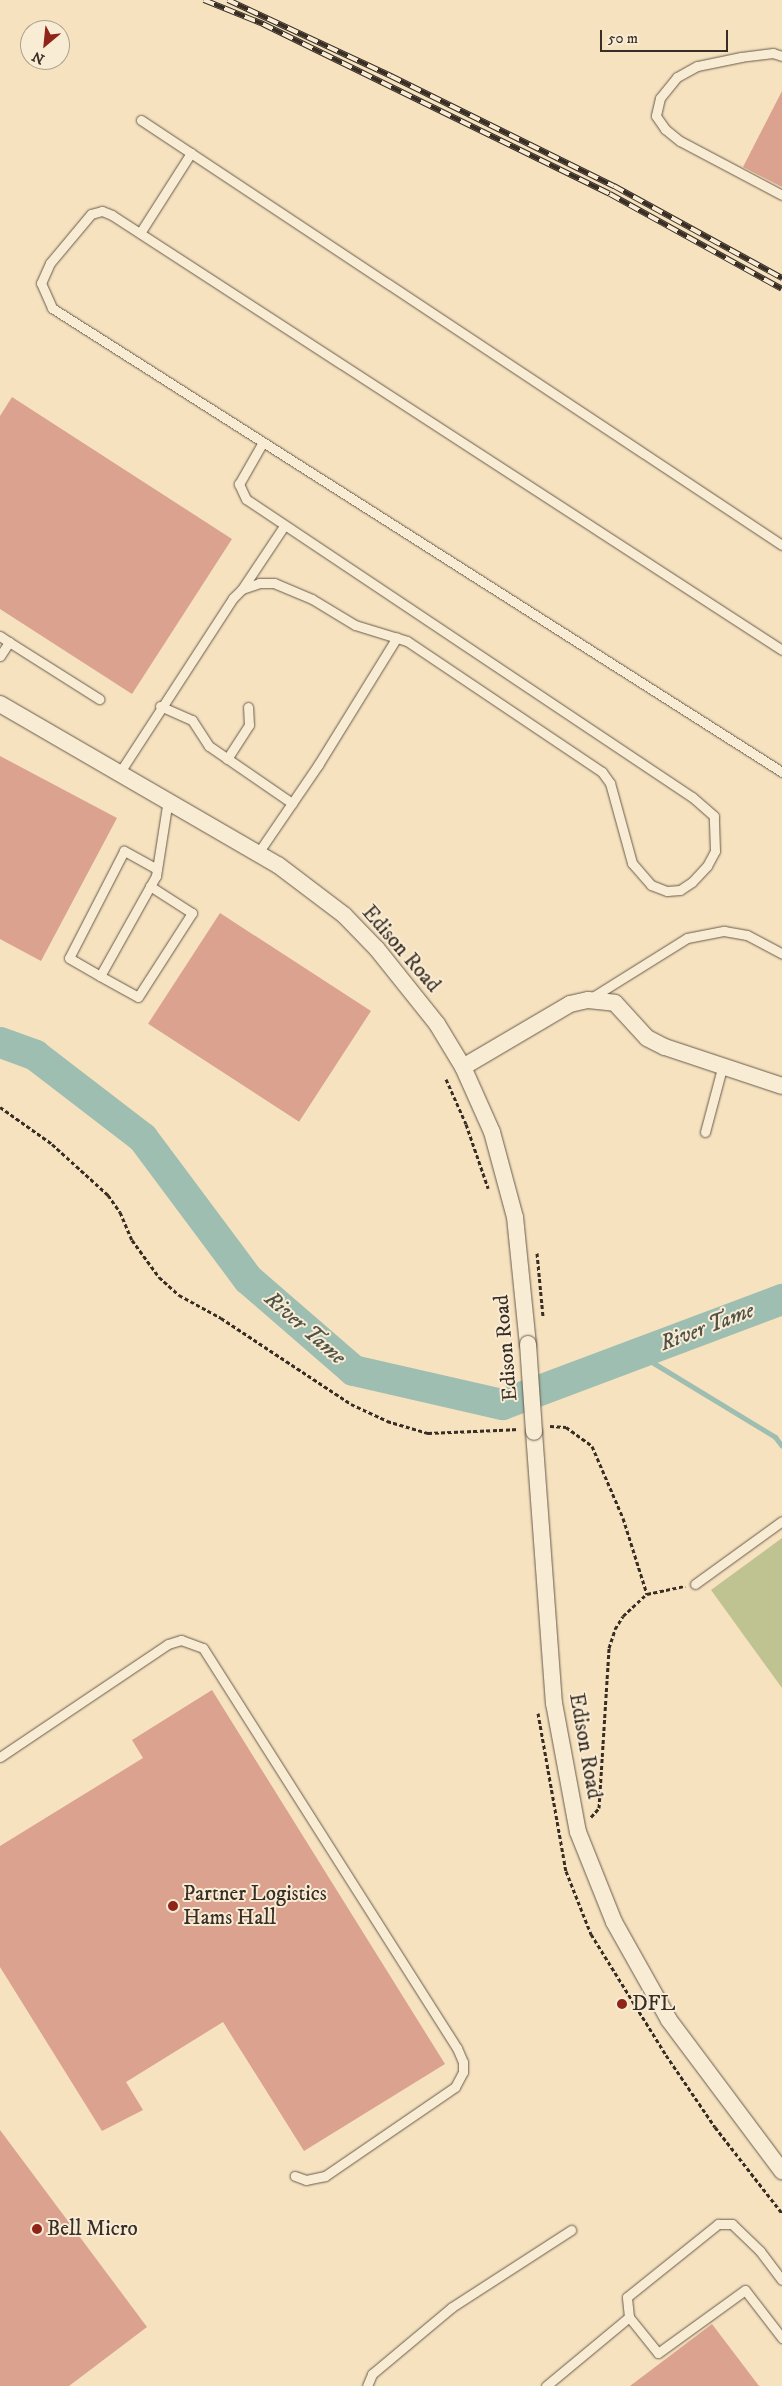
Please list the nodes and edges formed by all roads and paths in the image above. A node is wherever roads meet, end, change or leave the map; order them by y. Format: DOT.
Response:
graph roads {
  1 [pos="782,56"];
  2 [pos="141,120"];
  3 [pos="191,153"];
  4 [pos="782,196"];
  5 [pos="140,234"];
  6 [pos="263,442"];
  7 [pos="284,526"];
  8 [pos="782,545"];
  9 [pos="242,589"];
  10 [pos="0,636"];
  11 [pos="396,637"];
  12 [pos="9,642"];
  13 [pos="782,650"];
  14 [pos="0,656"];
  15 [pos="99,699"];
  16 [pos="0,704"];
  17 [pos="160,706"];
  18 [pos="248,707"];
  19 [pos="227,759"];
  20 [pos="120,772"];
  21 [pos="782,772"];
  22 [pos="168,799"];
  23 [pos="292,803"];
  24 [pos="258,853"];
  25 [pos="157,869"];
  26 [pos="150,886"];
  27 [pos="782,954"];
  28 [pos="100,976"];
  29 [pos="588,1000"];
  30 [pos="463,1067"];
  31 [pos="722,1068"];
  32 [pos="446,1079"];
  33 [pos="782,1086"];
  34 [pos="0,1107"];
  35 [pos="704,1132"];
  36 [pos="490,1193"];
  37 [pos="535,1429"];
  38 [pos="782,1521"];
  39 [pos="695,1584"];
  40 [pos="647,1594"];
  41 [pos="0,1757"];
  42 [pos="587,1822"];
  43 [pos="782,2171"];
  44 [pos="295,2176"];
  45 [pos="571,2230"];
  46 [pos="782,2280"];
  47 [pos="629,2317"];
  48 [pos="782,2338"];
  49 [pos="367,2386"];
  50 [pos="546,2386"];
  1 -- 4 [label="lane"];
  2 -- 3 [label="lane"];
  3 -- 5 [label="lane"];
  3 -- 8 [label="lane"];
  5 -- 6 [label="lane"];
  5 -- 13 [label="lane"];
  6 -- 7 [label="lane"];
  6 -- 21 [label="lane"];
  7 -- 9 [label="lane"];
  7 -- 11 [label="lane"];
  9 -- 11 [label="lane"];
  9 -- 17 [label="lane"];
  10 -- 12 [label="lane"];
  11 -- 23 [label="lane"];
  12 -- 14 [label="lane"];
  12 -- 15 [label="lane"];
  16 -- 20 [label="street, Edison Road"];
  17 -- 19 [label="lane"];
  17 -- 20 [label="lane"];
  18 -- 19 [label="lane"];
  19 -- 23 [label="lane"];
  20 -- 22 [label="street, Edison Road"];
  22 -- 24 [label="street, Edison Road"];
  22 -- 25 [label="lane"];
  23 -- 24 [label="lane"];
  24 -- 30 [label="street, Edison Road"];
  25 -- 26 [label="lane"];
  25 -- 28 [label="lane"];
  26 -- 28 [label="lane"];
  26 -- 28 [label="lane"];
  27 -- 29 [label="lane"];
  29 -- 30 [label="street"];
  29 -- 31 [label="street"];
  30 -- 37 [label="street, Edison Road, bridge"];
  31 -- 33 [label="street"];
  31 -- 35 [label="lane"];
  32 -- 36 [label="path"];
  34 -- 37 [label="path"];
  37 -- 40 [label="path"];
  37 -- 43 [label="street, Edison Road"];
  38 -- 39 [label="lane"];
  39 -- 40 [label="path"];
  40 -- 42 [label="path"];
  41 -- 44 [label="lane"];
  45 -- 49 [label="lane"];
  46 -- 47 [label="lane"];
  47 -- 48 [label="lane"];
  47 -- 50 [label="lane"];
}
